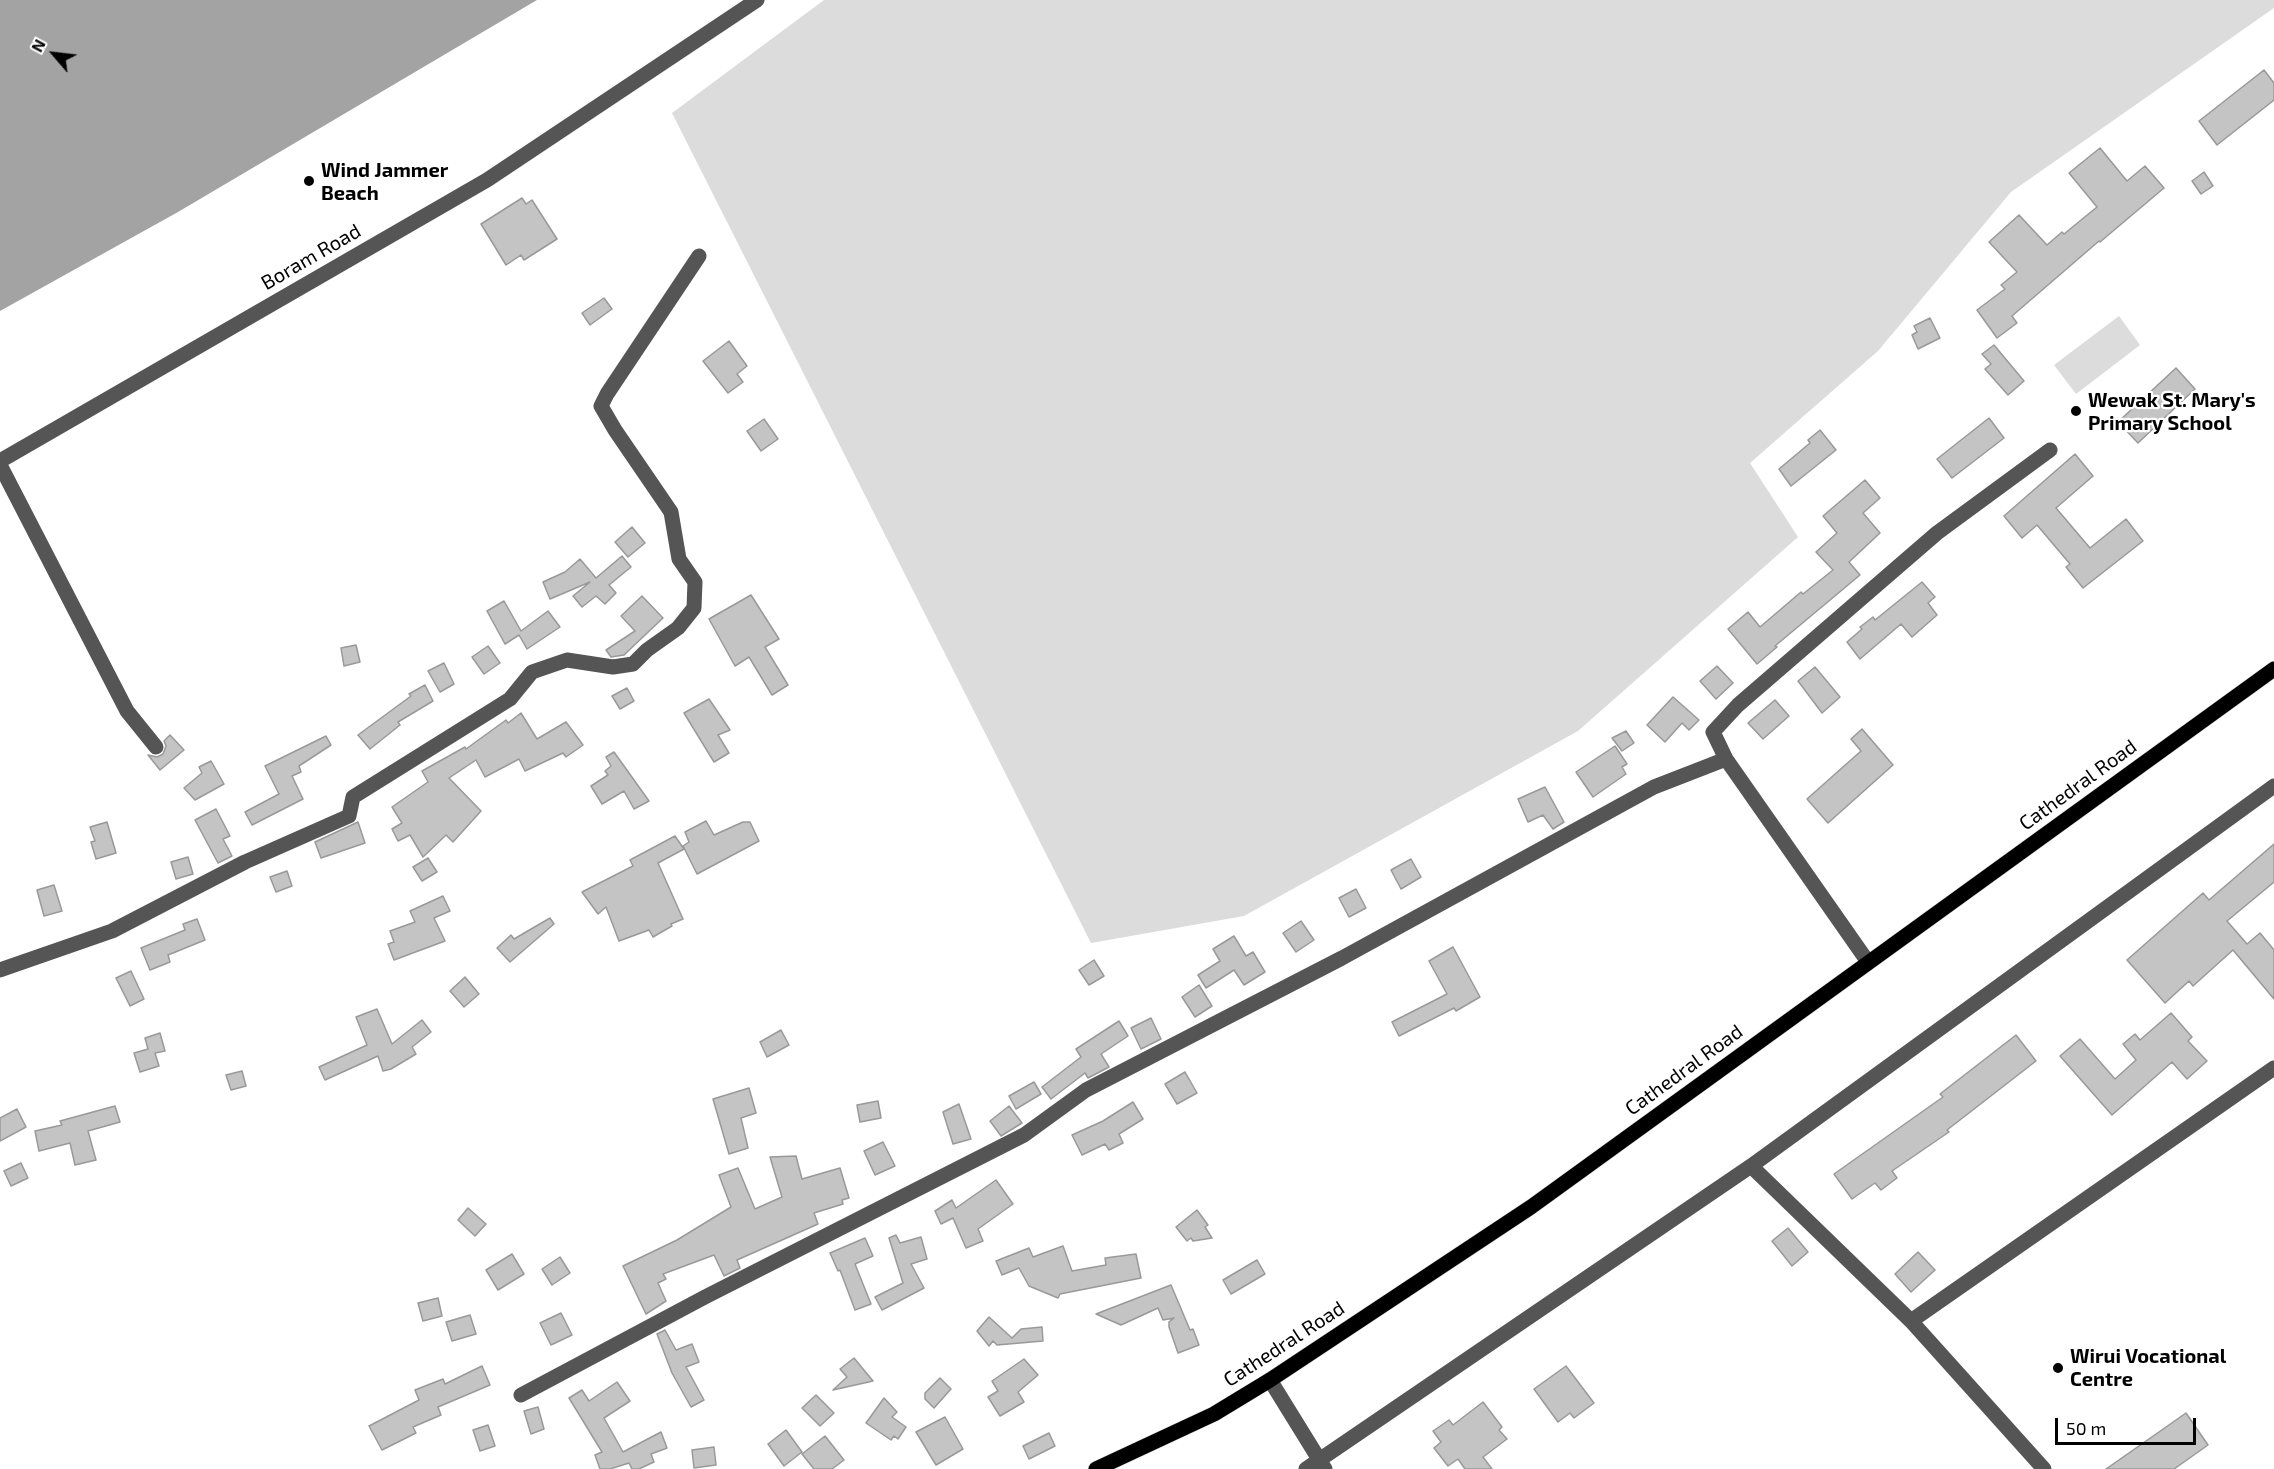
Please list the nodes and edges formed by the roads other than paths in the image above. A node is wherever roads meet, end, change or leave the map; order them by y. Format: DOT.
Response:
graph roads {
  1 [pos="757,0"];
  2 [pos="699,256"];
  3 [pos="2050,450"];
  4 [pos="0,463"];
  5 [pos="2274,669"];
  6 [pos="156,747"];
  7 [pos="1726,759"];
  8 [pos="2274,786"];
  9 [pos="1868,962"];
  10 [pos="0,970"];
  11 [pos="2274,1068"];
  12 [pos="1751,1166"];
  13 [pos="1911,1322"];
  14 [pos="1270,1380"];
  15 [pos="521,1395"];
  16 [pos="1316,1466"];
  17 [pos="1096,1469"];
  18 [pos="2044,1469"];
  1 -- 4 [label="street, Boram Road"];
  2 -- 10 [label="street"];
  3 -- 7 [label="street"];
  4 -- 6 [label="street"];
  5 -- 9 [label="main road, Cathedral Road"];
  7 -- 9 [label="street"];
  7 -- 15 [label="street"];
  8 -- 12 [label="street"];
  9 -- 14 [label="main road, Cathedral Road"];
  11 -- 13 [label="street"];
  12 -- 13 [label="street"];
  12 -- 16 [label="street"];
  13 -- 18 [label="street"];
  14 -- 16 [label="street"];
  14 -- 17 [label="main road, Cathedral Road"];
}
